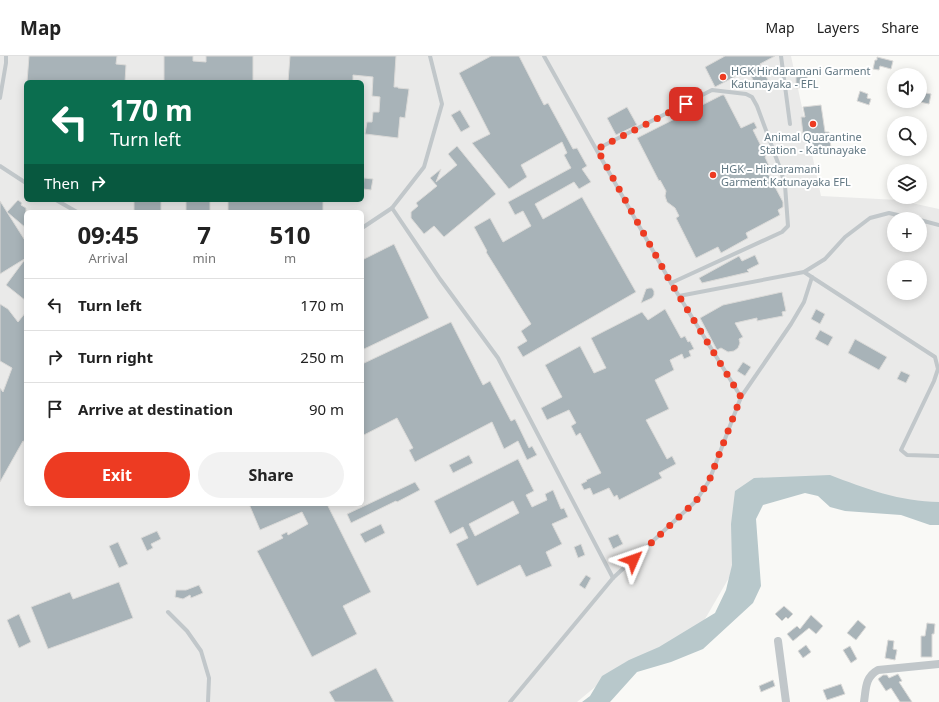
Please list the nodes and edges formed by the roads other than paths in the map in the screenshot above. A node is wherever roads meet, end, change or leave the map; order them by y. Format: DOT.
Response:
graph roads {
  1 [pos="6,56"];
  2 [pos="430,56"];
  3 [pos="544,56"];
  4 [pos="781,56"];
  5 [pos="0,98"];
  6 [pos="790,124"];
  7 [pos="597,149"];
  8 [pos="0,166"];
  9 [pos="24,182"];
  10 [pos="60,202"];
  11 [pos="392,208"];
  12 [pos="74,210"];
  13 [pos="887,214"];
  14 [pos="927,222"];
  15 [pos="939,225"];
  16 [pos="364,227"];
  17 [pos="804,272"];
  18 [pos="812,277"];
  19 [pos="671,283"];
  20 [pos="679,296"];
  21 [pos="741,397"];
  22 [pos="939,456"];
  23 [pos="612,578"];
  24 [pos="168,612"];
  25 [pos="778,641"];
  26 [pos="939,664"];
  27 [pos="208,702"];
  28 [pos="510,702"];
  29 [pos="786,702"];
  30 [pos="864,702"];
  1 -- 5 [label="lane"];
  2 -- 11 [label="lane"];
  3 -- 7 [label="lane"];
  4 -- 6 [label="lane"];
  7 -- 19 [label="lane"];
  7 -- 19 [label="lane"];
  8 -- 9 [label="lane"];
  10 -- 12 [label="lane"];
  11 -- 16 [label="lane"];
  11 -- 23 [label="lane"];
  13 -- 17 [label="lane"];
  14 -- 15 [label="lane"];
  17 -- 18 [label="lane"];
  17 -- 20 [label="lane"];
  18 -- 21 [label="lane"];
  18 -- 22 [label="lane"];
  19 -- 20 [label="lane"];
  20 -- 21 [label="lane"];
  21 -- 23 [label="lane"];
  23 -- 28 [label="lane"];
  24 -- 27 [label="lane"];
  25 -- 29 [label="street"];
  26 -- 30 [label="street"];
}
